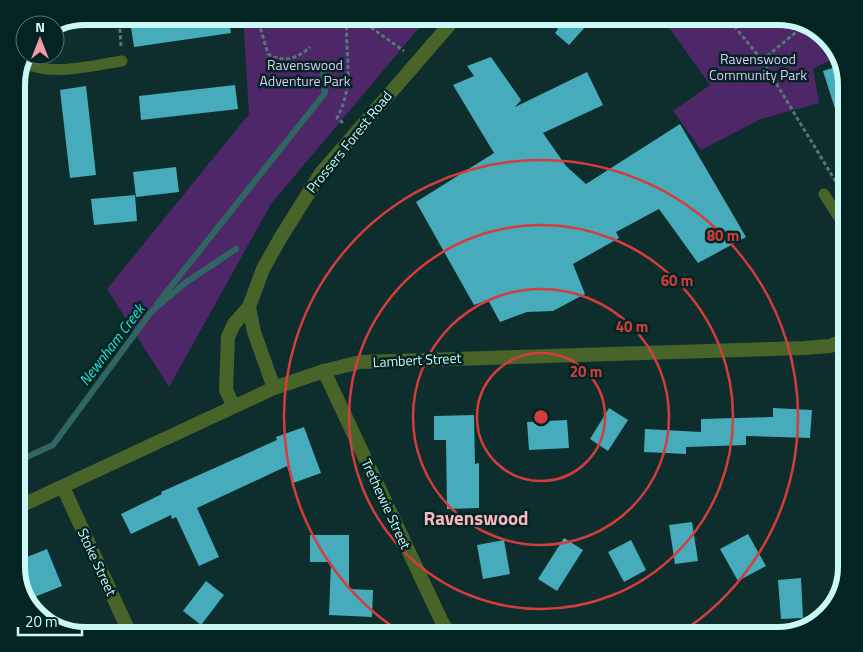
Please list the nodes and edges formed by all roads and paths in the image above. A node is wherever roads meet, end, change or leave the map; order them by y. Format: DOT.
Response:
graph roads {
  1 [pos="120,25"];
  2 [pos="260,25"];
  3 [pos="347,25"];
  4 [pos="368,25"];
  5 [pos="449,25"];
  6 [pos="733,25"];
  7 [pos="800,29"];
  8 [pos="310,47"];
  9 [pos="405,51"];
  10 [pos="762,60"];
  11 [pos="122,61"];
  12 [pos="30,65"];
  13 [pos="354,134"];
  14 [pos="837,184"];
  15 [pos="824,194"];
  16 [pos="838,216"];
  17 [pos="248,307"];
  18 [pos="838,343"];
  19 [pos="324,371"];
  20 [pos="274,388"];
  21 [pos="234,405"];
  22 [pos="63,487"];
  23 [pos="25,504"];
  24 [pos="127,627"];
  25 [pos="446,627"];
  1 -- 11 [label="path"];
  2 -- 8 [label="path"];
  3 -- 13 [label="path"];
  4 -- 9 [label="path"];
  5 -- 13 [label="street, Prossers Forest Road"];
  6 -- 10 [label="path"];
  7 -- 10 [label="path"];
  10 -- 14 [label="path"];
  11 -- 12 [label="lane"];
  13 -- 17 [label="street, Prossers Forest Road"];
  15 -- 16 [label="lane"];
  17 -- 20 [label="street"];
  17 -- 21 [label="street, Prossers Forest Road"];
  18 -- 19 [label="street, Lambert Street"];
  19 -- 20 [label="street, Lambert Street"];
  19 -- 25 [label="street, Trethewie Street"];
  20 -- 21 [label="street, Lambert Street"];
  21 -- 22 [label="street, Lambert Street"];
  22 -- 23 [label="street, Lambert Street"];
  22 -- 24 [label="street, Stoke Street"];
}
